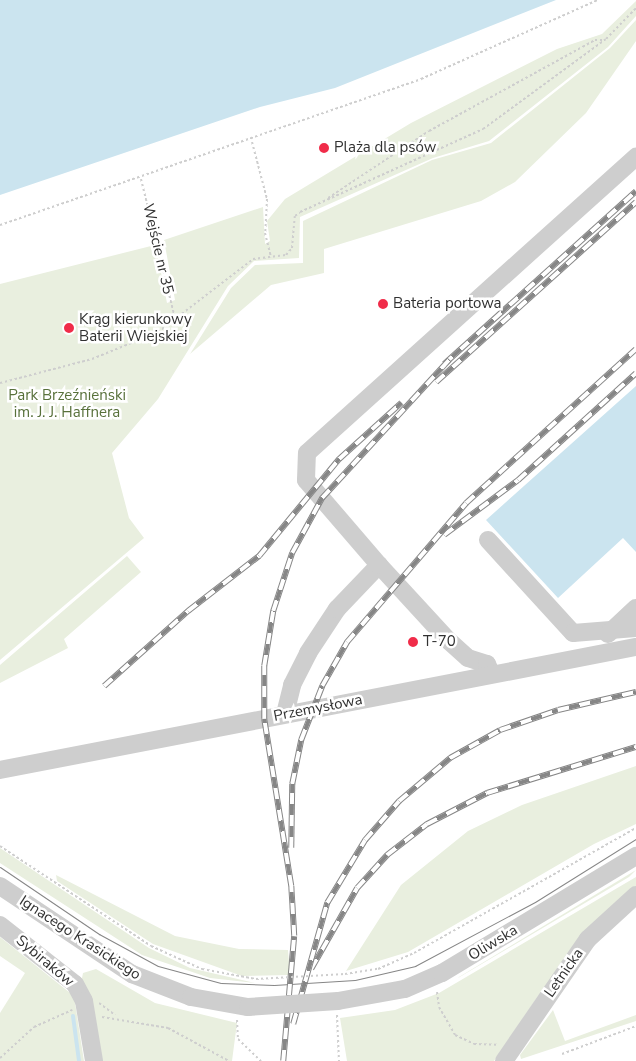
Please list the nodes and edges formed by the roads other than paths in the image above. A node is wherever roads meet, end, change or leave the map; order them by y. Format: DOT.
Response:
graph roads {
  1 [pos="636,157"];
  2 [pos="488,540"];
  3 [pos="379,565"];
  4 [pos="636,608"];
  5 [pos="636,628"];
  6 [pos="608,634"];
  7 [pos="636,647"];
  8 [pos="610,652"];
  9 [pos="491,673"];
  10 [pos="285,714"];
  11 [pos="0,770"];
  12 [pos="636,856"];
  13 [pos="0,886"];
  14 [pos="636,895"];
  15 [pos="0,925"];
  16 [pos="338,1010"];
  17 [pos="508,1055"];
  18 [pos="94,1061"];
  1 -- 3 [label="street"];
  2 -- 6 [label="street"];
  3 -- 9 [label="street"];
  3 -- 10 [label="street"];
  4 -- 6 [label="street"];
  5 -- 6 [label="street"];
  6 -- 8 [label="street"];
  7 -- 8 [label="street, Przemysłowa"];
  8 -- 9 [label="street, Przemysłowa"];
  9 -- 10 [label="street, Przemysłowa"];
  10 -- 11 [label="street, Przemysłowa"];
  12 -- 16 [label="street, Oliwska"];
  13 -- 16 [label="street, Ignacego Krasickiego, bridge"];
  14 -- 17 [label="street, Letnicka"];
  15 -- 18 [label="street, Sybiraków"];
}
